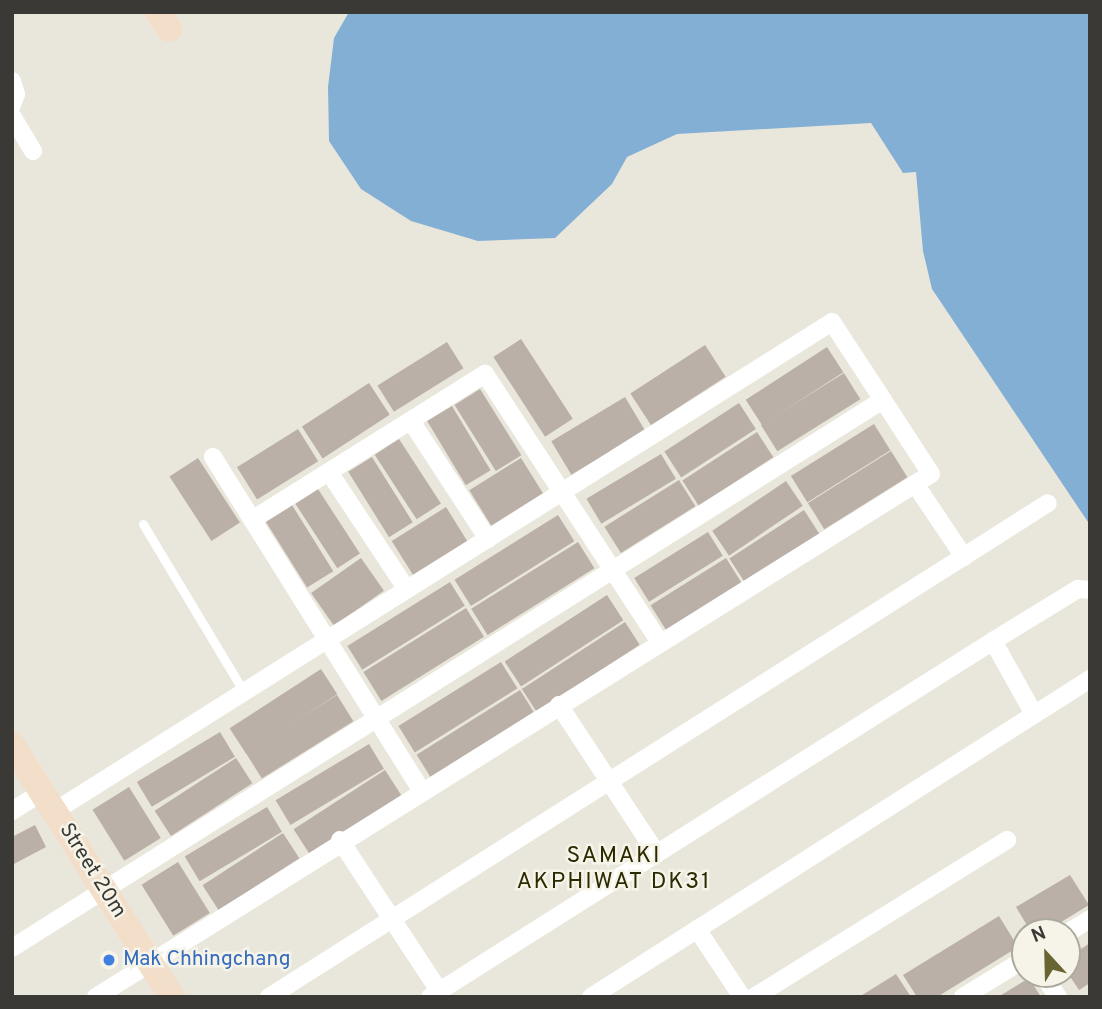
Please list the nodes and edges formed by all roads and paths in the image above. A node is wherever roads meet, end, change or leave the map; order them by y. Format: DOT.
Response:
graph roads {
  1 [pos="12,81"];
  2 [pos="12,106"];
  3 [pos="12,116"];
  4 [pos="33,151"];
  5 [pos="883,400"];
  6 [pos="411,421"];
  7 [pos="213,457"];
  8 [pos="329,472"];
  9 [pos="915,484"];
  10 [pos="562,492"];
  11 [pos="1048,503"];
  12 [pos="252,520"];
  13 [pos="143,524"];
  14 [pos="488,538"];
  15 [pos="964,557"];
  16 [pos="612,570"];
  17 [pos="407,590"];
  18 [pos="1090,590"];
  19 [pos="327,640"];
  20 [pos="993,641"];
  21 [pos="660,642"];
  22 [pos="1090,679"];
  23 [pos="244,692"];
  24 [pos="559,705"];
  25 [pos="1034,715"];
  26 [pos="376,719"];
  27 [pos="12,745"];
  28 [pos="610,783"];
  29 [pos="421,790"];
  30 [pos="48,802"];
  31 [pos="12,811"];
  32 [pos="340,840"];
  33 [pos="1007,840"];
  34 [pos="657,854"];
  35 [pos="105,890"];
  36 [pos="393,918"];
  37 [pos="697,929"];
  38 [pos="12,948"];
  39 [pos="150,962"];
  40 [pos="1011,968"];
  41 [pos="434,994"];
  42 [pos="96,997"];
  43 [pos="172,997"];
  44 [pos="268,997"];
  45 [pos="591,997"];
  46 [pos="742,997"];
  47 [pos="754,997"];
  48 [pos="963,997"];
  1 -- 2 [label="street"];
  3 -- 4 [label="street"];
  5 -- 9 [label="street"];
  5 -- 10 [label="street"];
  5 -- 16 [label="street"];
  6 -- 8 [label="street"];
  6 -- 10 [label="street"];
  6 -- 14 [label="street"];
  7 -- 12 [label="street"];
  8 -- 12 [label="street"];
  8 -- 17 [label="street"];
  9 -- 15 [label="street"];
  9 -- 21 [label="street"];
  10 -- 14 [label="street"];
  10 -- 16 [label="street"];
  11 -- 15 [label="street"];
  12 -- 19 [label="street"];
  13 -- 23 [label="lane"];
  14 -- 17 [label="street"];
  15 -- 28 [label="street"];
  16 -- 21 [label="street"];
  16 -- 26 [label="street"];
  17 -- 19 [label="street"];
  18 -- 20 [label="street"];
  19 -- 23 [label="street"];
  19 -- 26 [label="street"];
  20 -- 25 [label="street"];
  20 -- 34 [label="street"];
  21 -- 24 [label="street"];
  22 -- 25 [label="street"];
  23 -- 30 [label="street"];
  24 -- 28 [label="street"];
  24 -- 29 [label="street"];
  25 -- 37 [label="street"];
  26 -- 29 [label="street"];
  26 -- 35 [label="street"];
  27 -- 30 [label="street, Street 20m"];
  28 -- 34 [label="street"];
  28 -- 36 [label="street"];
  29 -- 32 [label="street"];
  30 -- 31 [label="street"];
  30 -- 35 [label="street, Street 20m"];
  32 -- 36 [label="street"];
  32 -- 39 [label="street"];
  33 -- 47 [label="street"];
  34 -- 41 [label="street"];
  35 -- 38 [label="street"];
  35 -- 39 [label="street, Street 20m"];
  36 -- 41 [label="street"];
  36 -- 44 [label="street"];
  37 -- 45 [label="street"];
  37 -- 46 [label="street"];
  39 -- 42 [label="street"];
  39 -- 43 [label="street, Street 20m"];
  40 -- 48 [label="street"];
}
